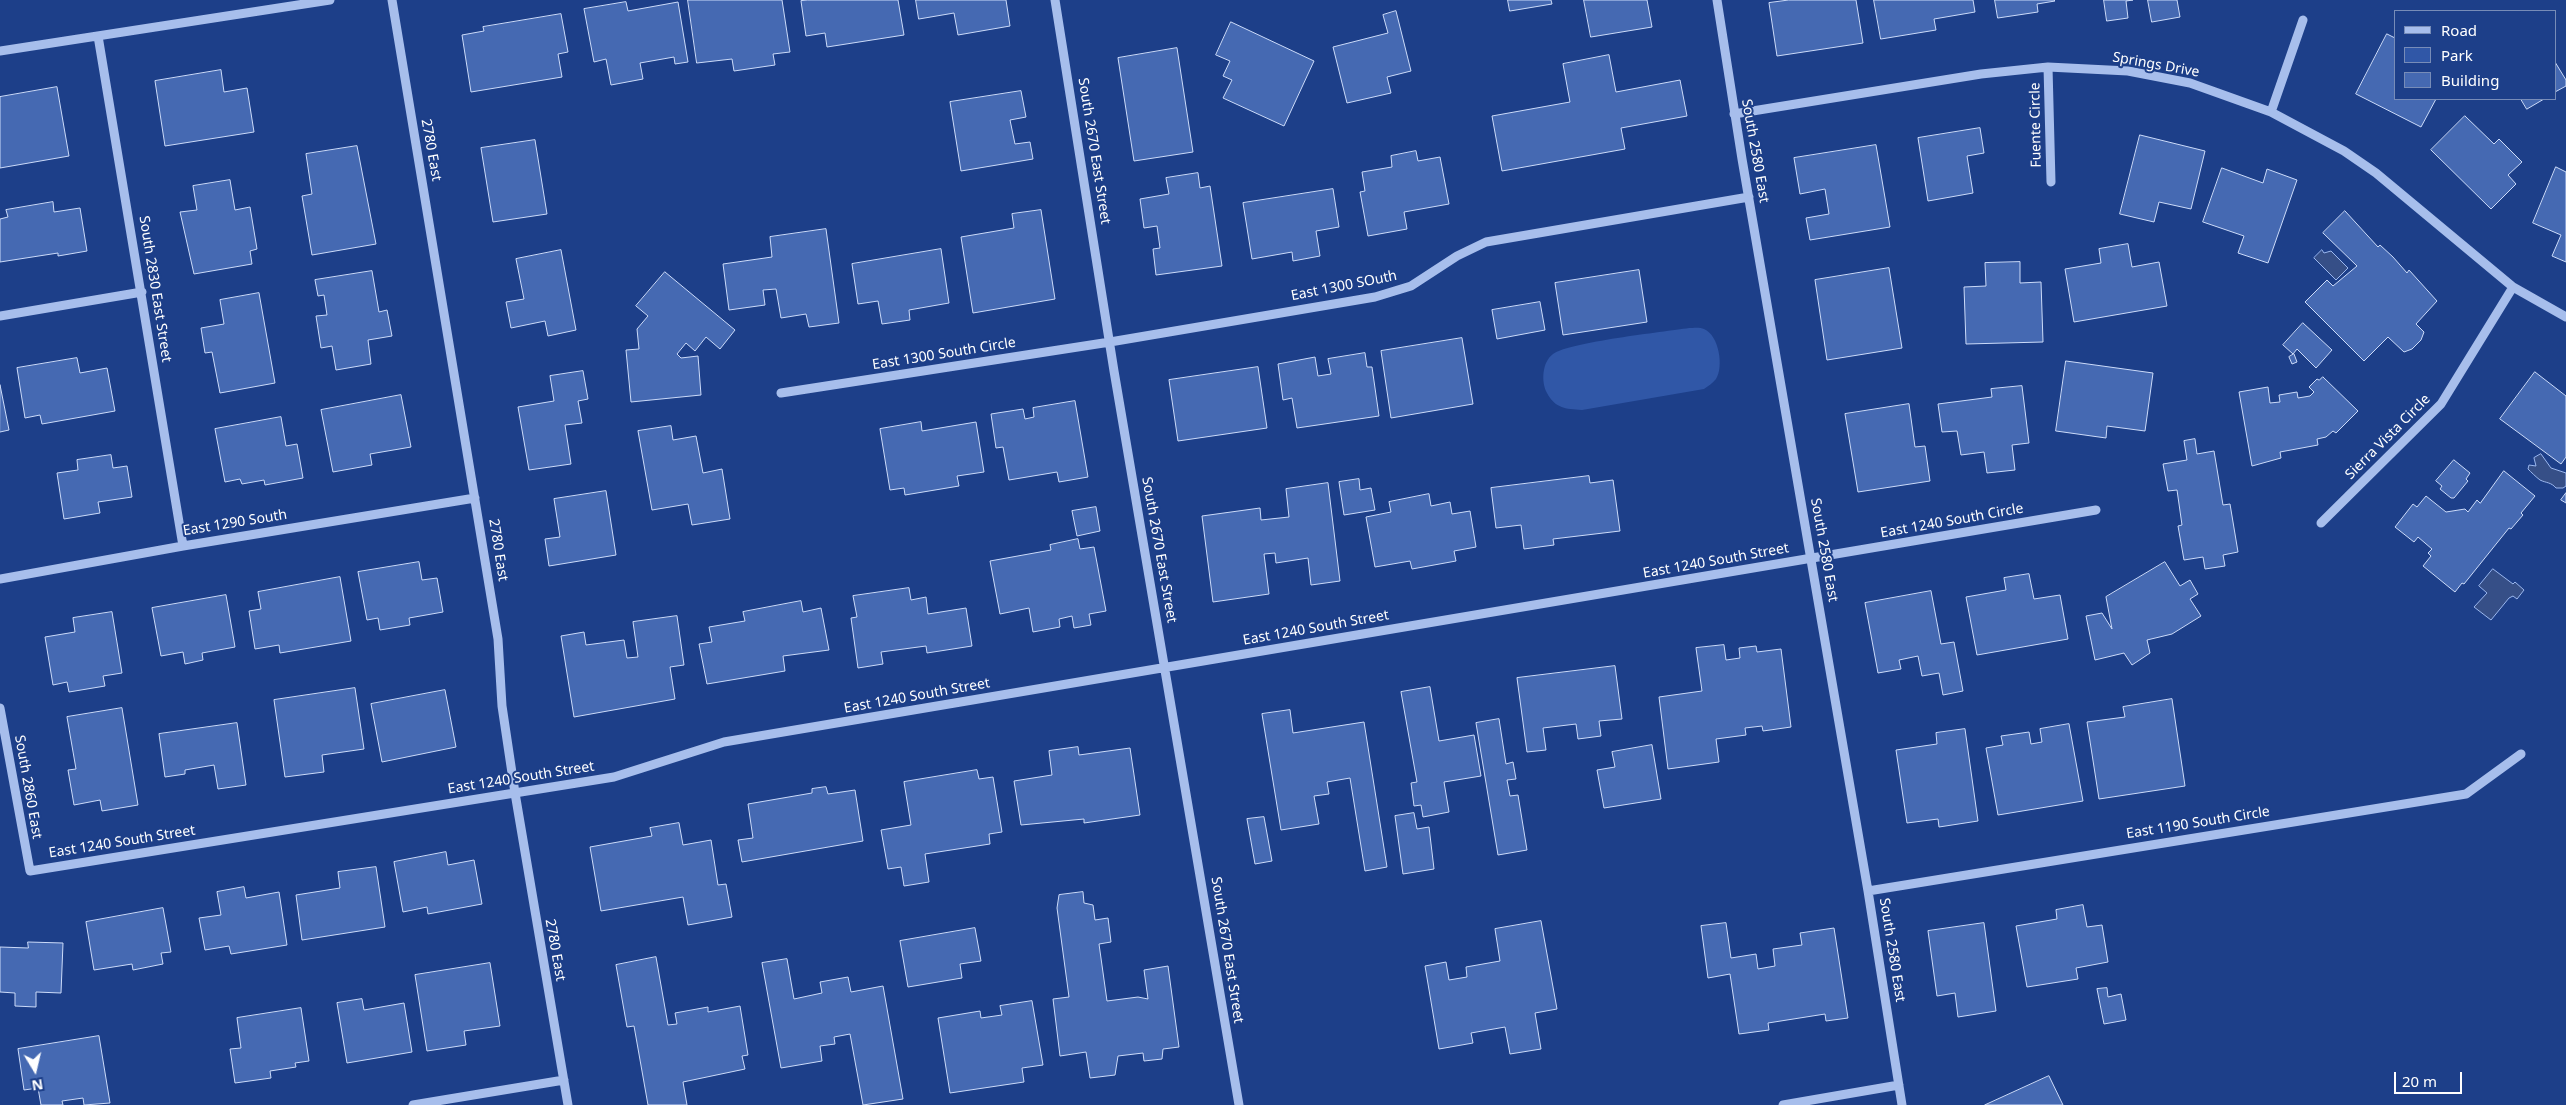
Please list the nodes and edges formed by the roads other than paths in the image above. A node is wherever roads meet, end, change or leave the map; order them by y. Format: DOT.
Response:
graph roads {
  1 [pos="330,0"];
  2 [pos="392,0"];
  3 [pos="1055,0"];
  4 [pos="1717,0"];
  5 [pos="2303,20"];
  6 [pos="98,36"];
  7 [pos="0,52"];
  8 [pos="2048,67"];
  9 [pos="2271,112"];
  10 [pos="1734,114"];
  11 [pos="2051,182"];
  12 [pos="1749,197"];
  13 [pos="2513,287"];
  14 [pos="142,292"];
  15 [pos="0,316"];
  16 [pos="2566,317"];
  17 [pos="1110,342"];
  18 [pos="781,393"];
  19 [pos="475,498"];
  20 [pos="2096,510"];
  21 [pos="2321,523"];
  22 [pos="183,546"];
  23 [pos="1812,559"];
  24 [pos="0,580"];
  25 [pos="1166,668"];
  26 [pos="0,708"];
  27 [pos="2521,754"];
  28 [pos="515,793"];
  29 [pos="30,871"];
  30 [pos="1868,890"];
  31 [pos="564,1080"];
  32 [pos="1899,1085"];
  33 [pos="413,1105"];
  34 [pos="568,1105"];
  35 [pos="1239,1105"];
  36 [pos="1783,1105"];
  37 [pos="1902,1105"];
  1 -- 6 [label="street"];
  2 -- 19 [label="street, 2780 East"];
  3 -- 17 [label="street, South 2670 East Street"];
  4 -- 10 [label="street, South 2580 East"];
  5 -- 9 [label="street"];
  6 -- 7 [label="street"];
  6 -- 14 [label="street, South 2830 East Street"];
  8 -- 9 [label="street, Springs Drive"];
  8 -- 10 [label="street, Springs Drive"];
  8 -- 11 [label="street, Fuente Circle"];
  9 -- 13 [label="street, Springs Drive"];
  10 -- 12 [label="street, South 2580 East"];
  12 -- 17 [label="street, East 1300 SOuth"];
  12 -- 23 [label="street, South 2580 East"];
  13 -- 16 [label="street, Springs Drive"];
  13 -- 21 [label="street, Sierra Vista Circle"];
  14 -- 15 [label="street"];
  14 -- 22 [label="street, South 2830 East Street"];
  17 -- 18 [label="street, East 1300 South Circle"];
  17 -- 25 [label="street, South 2670 East Street"];
  19 -- 22 [label="street, East 1290 South"];
  19 -- 28 [label="street, 2780 East"];
  20 -- 23 [label="street, East 1240 South Circle"];
  22 -- 24 [label="street, East 1290 South"];
  23 -- 25 [label="street, East 1240 South Street"];
  23 -- 30 [label="street, South 2580 East"];
  25 -- 28 [label="street, East 1240 South Street"];
  25 -- 35 [label="street, South 2670 East Street"];
  26 -- 29 [label="street, South 2860 East"];
  27 -- 30 [label="street, East 1190 South Circle"];
  28 -- 29 [label="street, East 1240 South Street"];
  28 -- 31 [label="street, 2780 East"];
  30 -- 32 [label="street, South 2580 East"];
  31 -- 33 [label="street"];
  31 -- 34 [label="street, 2780 East"];
  32 -- 36 [label="street"];
  32 -- 37 [label="street, South 2580 East"];
}
